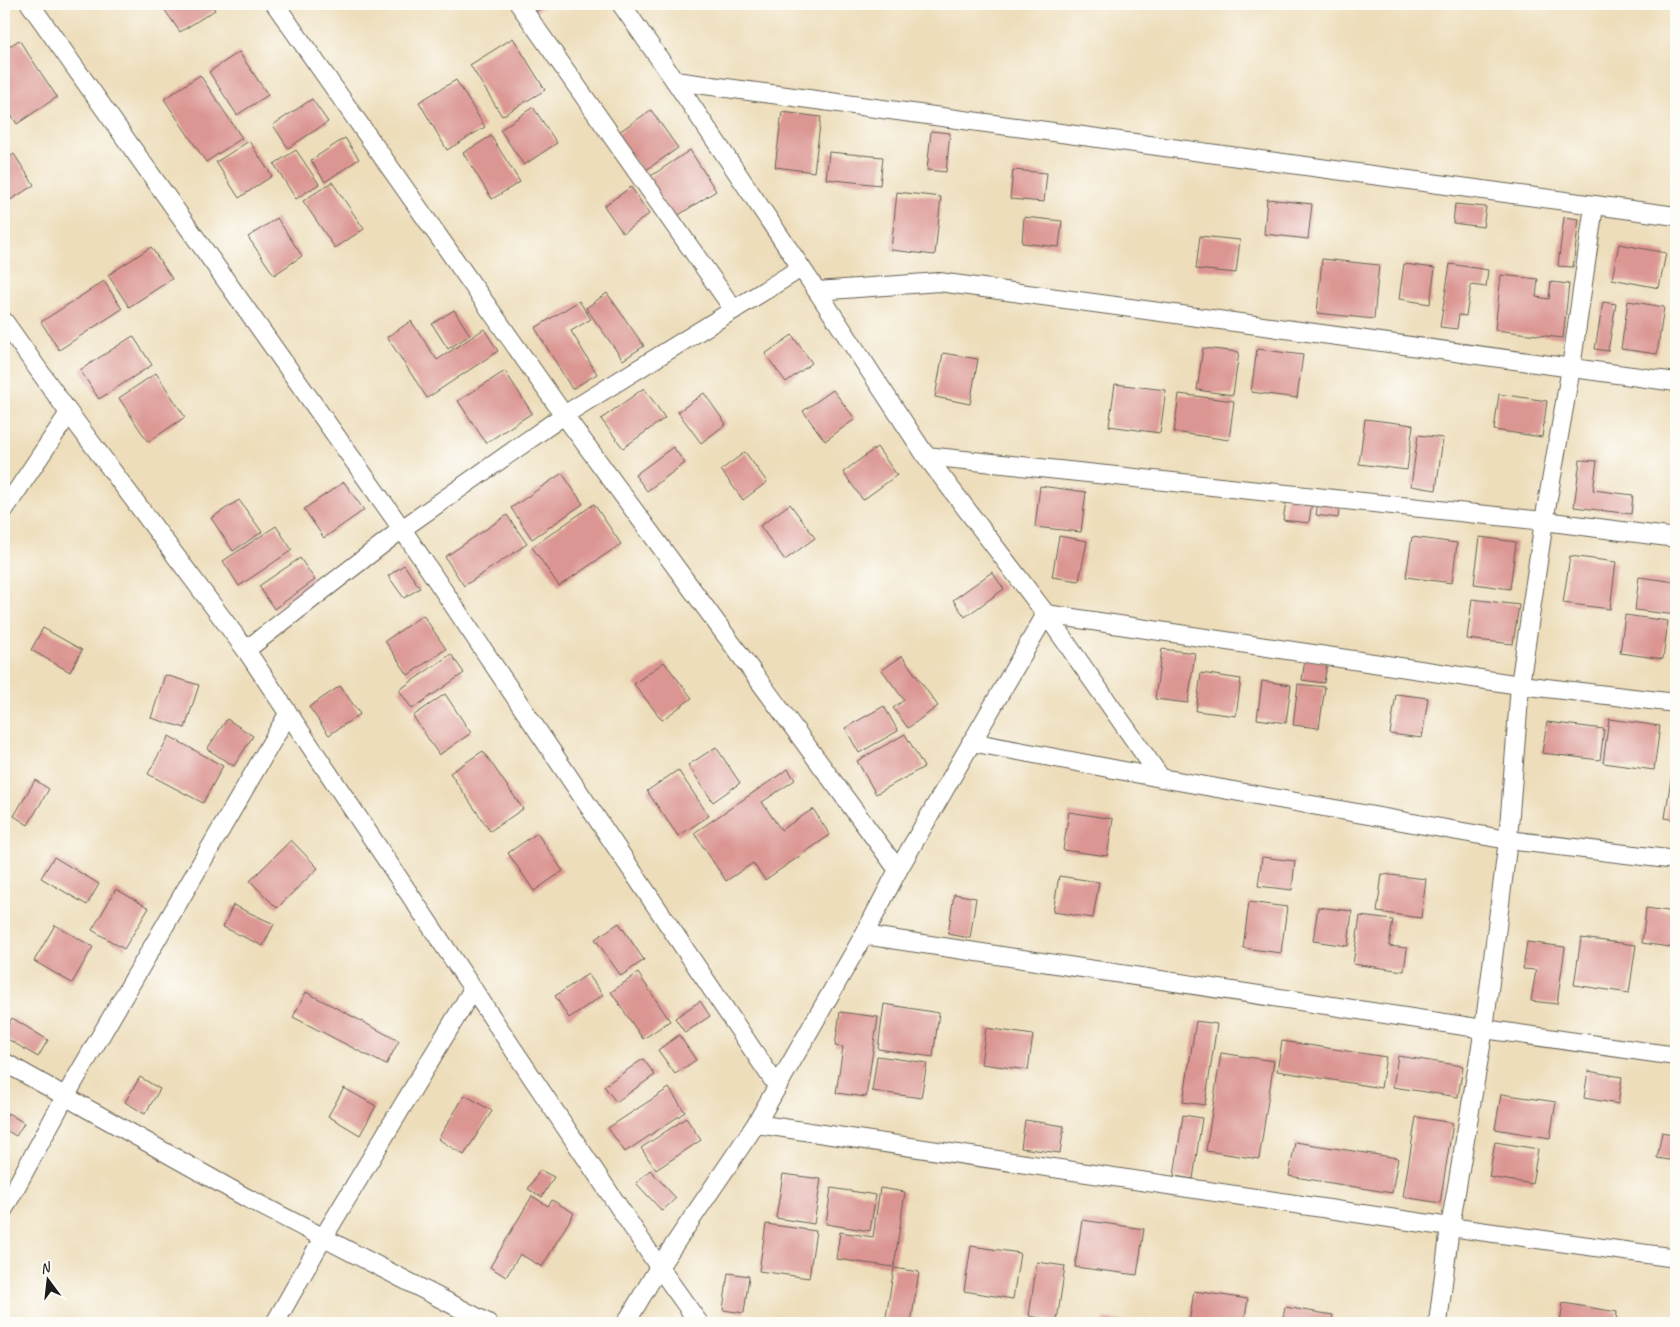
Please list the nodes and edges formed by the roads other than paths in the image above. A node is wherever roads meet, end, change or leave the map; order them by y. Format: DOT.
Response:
graph roads {
  1 [pos="30,4"];
  2 [pos="275,4"];
  3 [pos="519,4"];
  4 [pos="620,4"];
  5 [pos="675,81"];
  6 [pos="1594,206"];
  7 [pos="1676,216"];
  8 [pos="801,268"];
  9 [pos="817,290"];
  10 [pos="734,310"];
  11 [pos="4,321"];
  12 [pos="1571,368"];
  13 [pos="1676,382"];
  14 [pos="69,412"];
  15 [pos="564,416"];
  16 [pos="926,456"];
  17 [pos="4,510"];
  18 [pos="1544,521"];
  19 [pos="402,530"];
  20 [pos="1676,538"];
  21 [pos="1046,614"];
  22 [pos="246,650"];
  23 [pos="1520,685"];
  24 [pos="1676,703"];
  25 [pos="288,714"];
  26 [pos="971,742"];
  27 [pos="1160,778"];
  28 [pos="1508,840"];
  29 [pos="1676,860"];
  30 [pos="898,870"];
  31 [pos="864,935"];
  32 [pos="473,989"];
  33 [pos="1484,1030"];
  34 [pos="1676,1056"];
  35 [pos="4,1062"];
  36 [pos="777,1086"];
  37 [pos="65,1097"];
  38 [pos="756,1124"];
  39 [pos="4,1209"];
  40 [pos="1450,1227"];
  41 [pos="324,1238"];
  42 [pos="1676,1258"];
  43 [pos="659,1267"];
  44 [pos="275,1323"];
  45 [pos="488,1323"];
  46 [pos="626,1323"];
  47 [pos="703,1323"];
  48 [pos="1438,1323"];
  1 -- 19 [label="street"];
  2 -- 15 [label="street"];
  3 -- 10 [label="street"];
  4 -- 5 [label="street"];
  5 -- 6 [label="street"];
  5 -- 8 [label="street"];
  6 -- 7 [label="street"];
  6 -- 12 [label="street"];
  8 -- 9 [label="street"];
  8 -- 10 [label="street"];
  9 -- 12 [label="street"];
  9 -- 16 [label="street"];
  10 -- 15 [label="street"];
  11 -- 14 [label="street"];
  12 -- 13 [label="street"];
  12 -- 18 [label="street"];
  14 -- 17 [label="street"];
  14 -- 22 [label="street"];
  15 -- 19 [label="street"];
  15 -- 30 [label="street"];
  16 -- 18 [label="street"];
  16 -- 21 [label="street"];
  18 -- 20 [label="street"];
  18 -- 23 [label="street"];
  19 -- 22 [label="street"];
  19 -- 36 [label="street"];
  21 -- 23 [label="street"];
  21 -- 26 [label="street"];
  21 -- 27 [label="street"];
  22 -- 25 [label="street"];
  23 -- 24 [label="street"];
  23 -- 28 [label="street"];
  25 -- 32 [label="street"];
  25 -- 37 [label="street"];
  26 -- 27 [label="street"];
  26 -- 30 [label="street"];
  27 -- 28 [label="street"];
  28 -- 29 [label="street"];
  28 -- 33 [label="street"];
  30 -- 31 [label="street"];
  31 -- 33 [label="street"];
  31 -- 36 [label="street"];
  32 -- 41 [label="street"];
  32 -- 43 [label="street"];
  33 -- 34 [label="street"];
  33 -- 40 [label="street"];
  35 -- 37 [label="street"];
  36 -- 38 [label="street"];
  37 -- 39 [label="street"];
  37 -- 41 [label="street"];
  38 -- 40 [label="street"];
  38 -- 43 [label="street"];
  40 -- 42 [label="street"];
  40 -- 48 [label="street"];
  41 -- 44 [label="street"];
  41 -- 45 [label="street"];
  43 -- 46 [label="street"];
  43 -- 47 [label="street"];
}
